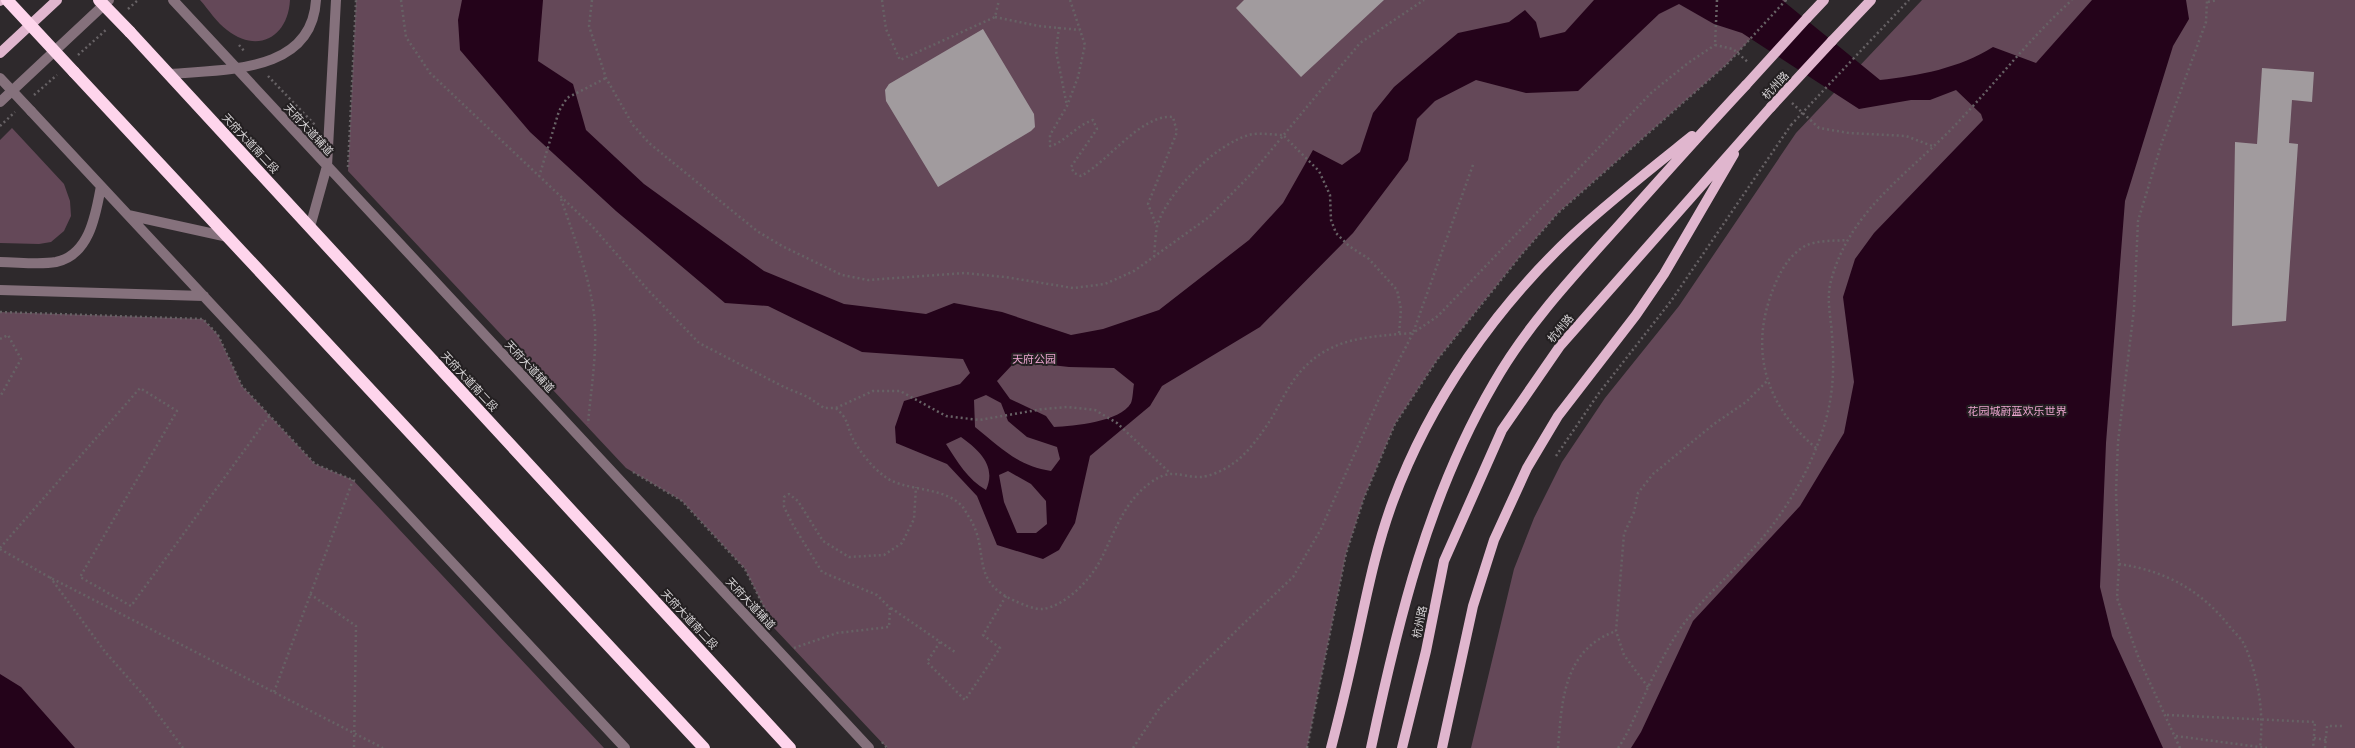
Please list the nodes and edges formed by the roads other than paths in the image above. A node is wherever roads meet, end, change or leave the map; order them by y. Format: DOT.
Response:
graph roads {
  1 [pos="7,0"];
  2 [pos="57,0"];
  3 [pos="99,0"];
  4 [pos="109,0"];
  5 [pos="172,0"];
  6 [pos="316,0"];
  7 [pos="336,0"];
  8 [pos="1824,0"];
  9 [pos="1871,0"];
  10 [pos="0,53"];
  11 [pos="236,68"];
  12 [pos="170,74"];
  13 [pos="0,78"];
  14 [pos="0,102"];
  15 [pos="1717,116"];
  16 [pos="1745,135"];
  17 [pos="327,166"];
  18 [pos="101,186"];
  19 [pos="128,215"];
  20 [pos="310,227"];
  21 [pos="228,237"];
  22 [pos="0,262"];
  23 [pos="0,290"];
  24 [pos="204,296"];
  25 [pos="625,748"];
  26 [pos="704,748"];
  27 [pos="790,748"];
  28 [pos="869,748"];
  29 [pos="1331,748"];
  30 [pos="1371,748"];
  31 [pos="1402,748"];
  32 [pos="1442,748"];
  1 -- 21 [label="highway, bridge"];
  2 -- 10 [label="main road"];
  3 -- 12 [label="highway, 天府大道南二段, bridge"];
  4 -- 14 [label="street"];
  5 -- 11 [label="street, 天府大道辅道"];
  6 -- 11 [label="street"];
  7 -- 17 [label="street"];
  8 -- 15 [label="main road, 杭州路, bridge"];
  9 -- 16 [label="main road, 杭州路, bridge"];
  11 -- 12 [label="street"];
  11 -- 17 [label="street, 天府大道辅道"];
  12 -- 20 [label="highway, 天府大道南二段"];
  13 -- 18 [label="street, bridge"];
  15 -- 29 [label="main road"];
  15 -- 30 [label="main road, 杭州路"];
  16 -- 31 [label="main road, 杭州路"];
  16 -- 32 [label="main road"];
  17 -- 20 [label="street"];
  17 -- 28 [label="street, 天府大道辅道"];
  18 -- 19 [label="street"];
  18 -- 22 [label="street"];
  19 -- 21 [label="street"];
  19 -- 24 [label="street"];
  20 -- 27 [label="highway, 天府大道南二段"];
  21 -- 26 [label="highway"];
  23 -- 24 [label="street"];
  24 -- 25 [label="street"];
}
